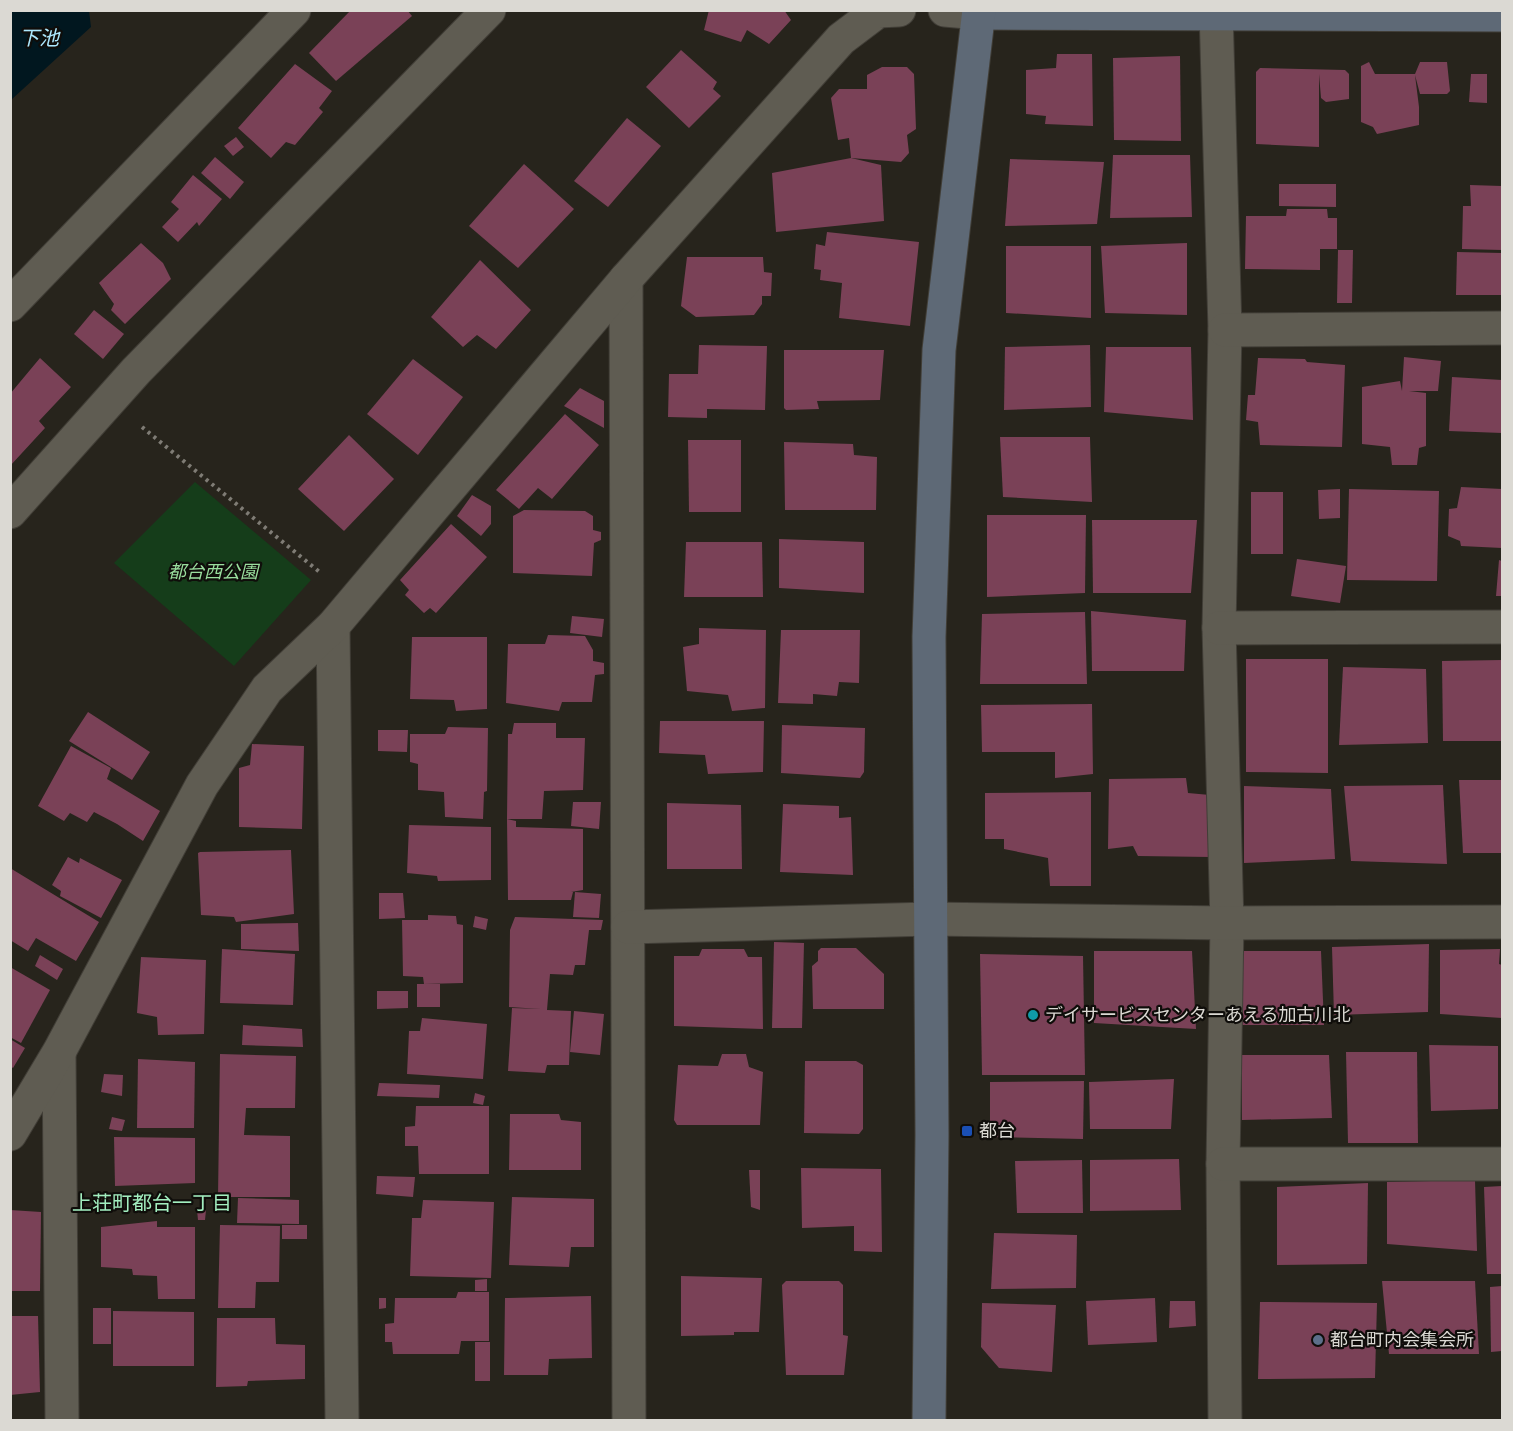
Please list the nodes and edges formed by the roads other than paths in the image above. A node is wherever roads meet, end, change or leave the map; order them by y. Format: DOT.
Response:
graph roads {
  1 [pos="294,10"];
  2 [pos="489,10"];
  3 [pos="899,10"];
  4 [pos="945,10"];
  5 [pos="979,12"];
  6 [pos="1216,12"];
  7 [pos="1503,15"];
  8 [pos="626,279"];
  9 [pos="10,305"];
  10 [pos="1503,328"];
  11 [pos="1225,330"];
  12 [pos="10,512"];
  13 [pos="333,626"];
  14 [pos="1503,627"];
  15 [pos="1219,628"];
  16 [pos="930,919"];
  17 [pos="1503,922"];
  18 [pos="1227,923"];
  19 [pos="628,927"];
  20 [pos="59,1052"];
  21 [pos="10,1134"];
  22 [pos="1223,1164"];
  23 [pos="1503,1164"];
  24 [pos="62,1420"];
  25 [pos="342,1420"];
  26 [pos="629,1420"];
  27 [pos="929,1420"];
  28 [pos="1225,1420"];
  1 -- 9 [label="street"];
  2 -- 12 [label="street"];
  3 -- 8 [label="street"];
  4 -- 5 [label="street"];
  5 -- 6 [label="street"];
  5 -- 16 [label="street"];
  6 -- 7 [label="street"];
  6 -- 11 [label="street"];
  8 -- 13 [label="street"];
  8 -- 19 [label="street"];
  10 -- 11 [label="street"];
  11 -- 15 [label="street"];
  13 -- 20 [label="street"];
  13 -- 25 [label="street"];
  14 -- 15 [label="street"];
  15 -- 18 [label="street"];
  16 -- 18 [label="street"];
  16 -- 19 [label="street"];
  16 -- 27 [label="street"];
  17 -- 18 [label="street"];
  18 -- 22 [label="street"];
  19 -- 26 [label="street"];
  20 -- 21 [label="street"];
  20 -- 24 [label="street"];
  22 -- 23 [label="street"];
  22 -- 28 [label="street"];
}
